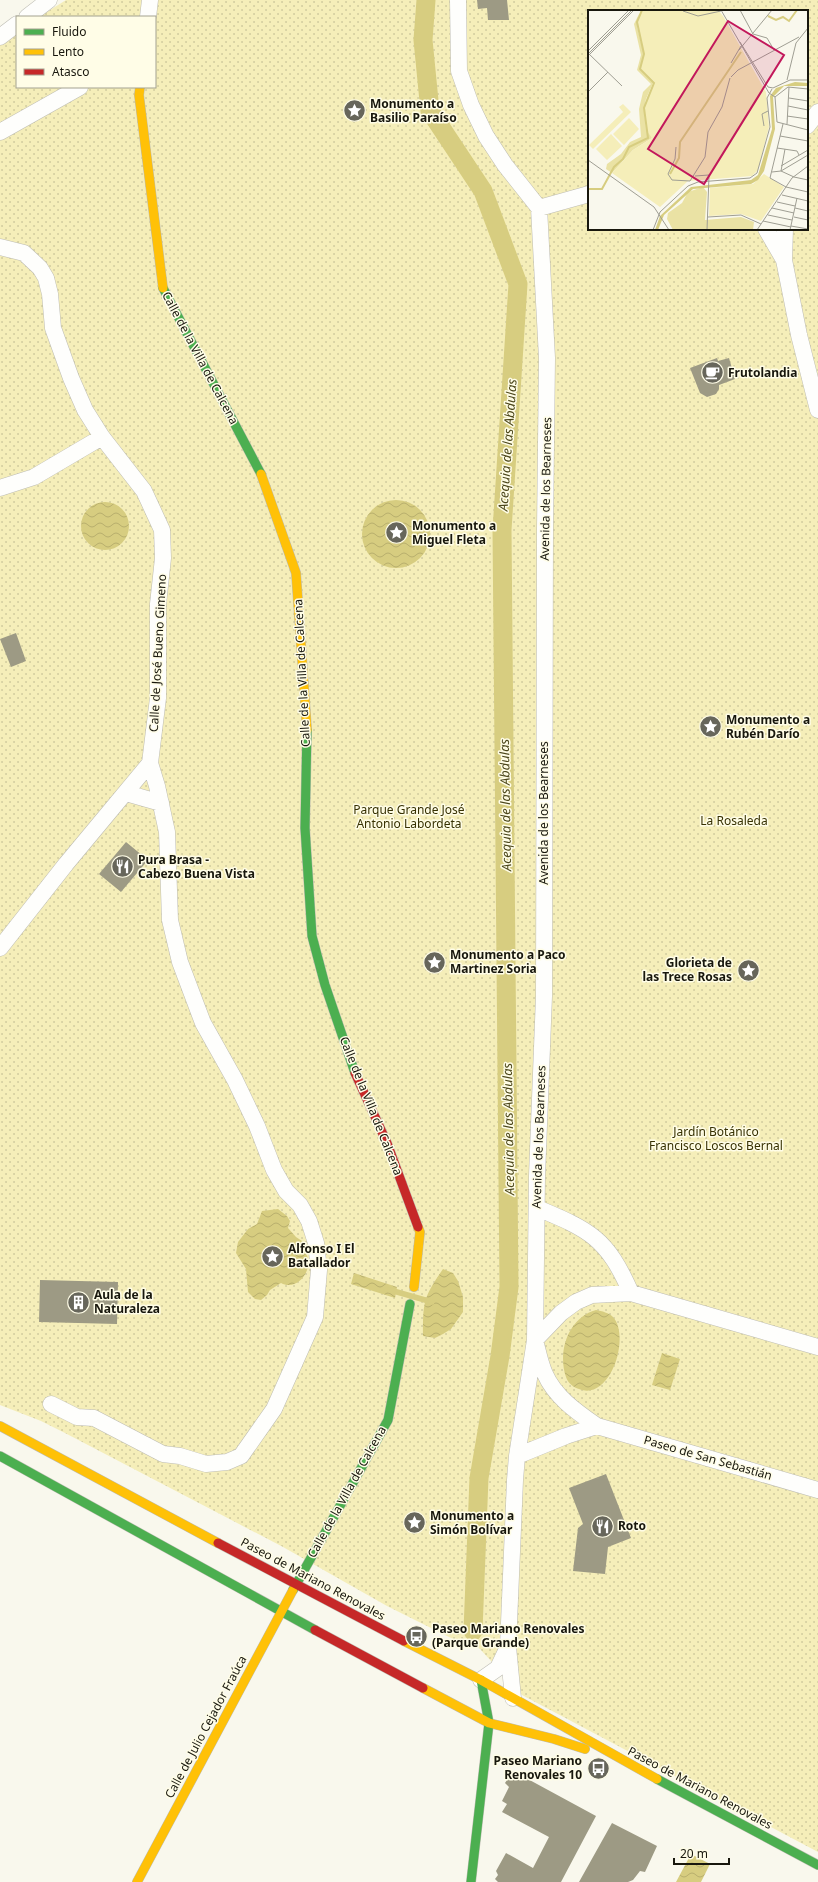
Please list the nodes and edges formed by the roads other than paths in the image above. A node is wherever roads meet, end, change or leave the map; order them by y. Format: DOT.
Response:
graph roads {
  1 [pos="49,0"];
  2 [pos="150,0"];
  3 [pos="458,0"];
  4 [pos="28,16"];
  5 [pos="148,16"];
  6 [pos="16,25"];
  7 [pos="0,37"];
  8 [pos="78,88"];
  9 [pos="136,90"];
  10 [pos="818,112"];
  11 [pos="808,125"];
  12 [pos="1,129"];
  13 [pos="588,194"];
  14 [pos="539,208"];
  15 [pos="767,230"];
  16 [pos="785,230"];
  17 [pos="0,248"];
  18 [pos="784,260"];
  19 [pos="818,410"];
  20 [pos="102,437"];
  21 [pos="0,488"];
  22 [pos="150,764"];
  23 [pos="126,793"];
  24 [pos="161,803"];
  25 [pos="0,948"];
  26 [pos="537,1208"];
  27 [pos="414,1287"];
  28 [pos="631,1293"];
  29 [pos="410,1304"];
  30 [pos="535,1340"];
  31 [pos="818,1347"];
  32 [pos="51,1404"];
  33 [pos="0,1426"];
  34 [pos="597,1426"];
  35 [pos="0,1456"];
  36 [pos="517,1456"];
  37 [pos="818,1490"];
  38 [pos="296,1584"];
  39 [pos="281,1612"];
  40 [pos="508,1647"];
  41 [pos="480,1680"];
  42 [pos="512,1698"];
  43 [pos="489,1723"];
  44 [pos="614,1756"];
  45 [pos="818,1865"];
  46 [pos="143,1880"];
  47 [pos="471,1882"];
  1 -- 4 [label="street"];
  2 -- 5 [label="street"];
  3 -- 14 [label="street"];
  6 -- 7 [label="street"];
  8 -- 12 [label="street"];
  9 -- 27 [label="street, Calle de la Villa de Calcena"];
  10 -- 11 [label="street"];
  13 -- 14 [label="street"];
  14 -- 26 [label="street, Avenida de los Bearneses"];
  15 -- 18 [label="street"];
  16 -- 18 [label="street"];
  17 -- 20 [label="street, Calle de José Bueno Gimeno"];
  18 -- 19 [label="street"];
  20 -- 21 [label="street"];
  20 -- 22 [label="street, Calle de José Bueno Gimeno"];
  22 -- 23 [label="street"];
  22 -- 24 [label="street, Calle de José Bueno Gimeno"];
  23 -- 24 [label="street"];
  23 -- 25 [label="street"];
  24 -- 32 [label="street, Calle de José Bueno Gimeno"];
  26 -- 28 [label="street"];
  26 -- 30 [label="street, Avenida de los Bearneses"];
  28 -- 30 [label="street"];
  28 -- 31 [label="street"];
  29 -- 38 [label="street, Calle de la Villa de Calcena"];
  30 -- 34 [label="street, Paseo de San Sebastián"];
  30 -- 36 [label="street, Avenida de los Bearneses"];
  33 -- 38 [label="street, Paseo de Mariano Renovales"];
  34 -- 36 [label="street"];
  34 -- 37 [label="street, Paseo de San Sebastián"];
  35 -- 39 [label="street, Paseo de Mariano Renovales"];
  36 -- 40 [label="street, Avenida de los Bearneses"];
  38 -- 39 [label="street, Calle de Julio Cejador Fraúca"];
  38 -- 41 [label="street, Paseo de Mariano Renovales"];
  39 -- 43 [label="street, Paseo de Mariano Renovales"];
  39 -- 46 [label="street, Calle de Julio Cejador Fraúca"];
  40 -- 41 [label="street, Avenida de los Bearneses"];
  40 -- 42 [label="street, Avenida de los Bearneses"];
  41 -- 42 [label="street, Paseo de Mariano Renovales"];
  41 -- 43 [label="street"];
  42 -- 44 [label="street, Paseo de Mariano Renovales"];
  43 -- 44 [label="street, Paseo de Mariano Renovales"];
  43 -- 47 [label="street"];
  44 -- 45 [label="street, Paseo de Mariano Renovales"];
}
